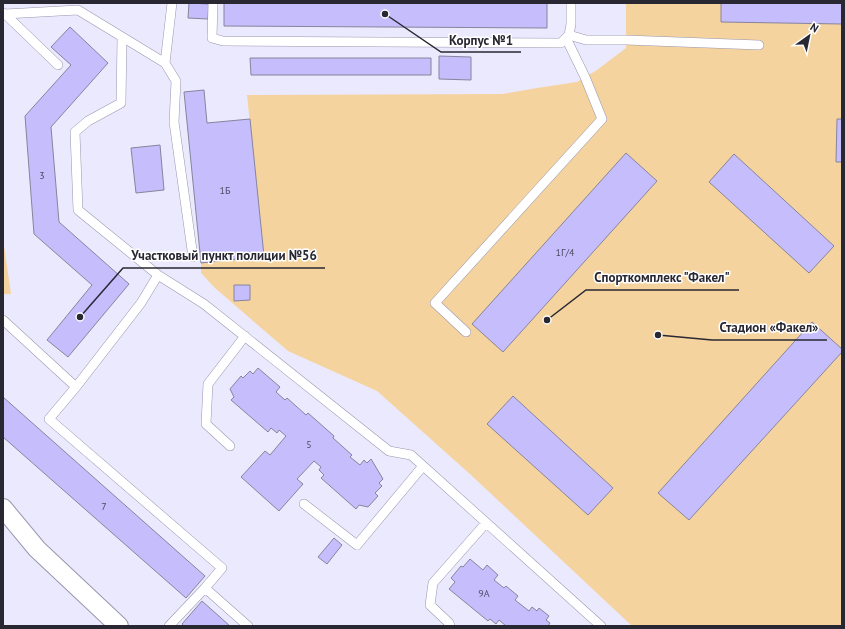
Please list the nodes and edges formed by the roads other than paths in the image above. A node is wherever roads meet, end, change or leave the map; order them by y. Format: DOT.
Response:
graph roads {
  1 [pos="172,3"];
  2 [pos="213,3"];
  3 [pos="571,3"];
  4 [pos="4,14"];
  5 [pos="567,37"];
  6 [pos="122,38"];
  7 [pos="759,45"];
  8 [pos="165,63"];
  9 [pos="58,65"];
  10 [pos="193,257"];
  11 [pos="158,275"];
  12 [pos="3,320"];
  13 [pos="466,332"];
  14 [pos="245,336"];
  15 [pos="76,387"];
  16 [pos="230,446"];
  17 [pos="422,466"];
  18 [pos="304,504"];
  19 [pos="3,508"];
  20 [pos="486,523"];
  21 [pos="205,588"];
  22 [pos="119,626"];
  23 [pos="169,626"];
  24 [pos="248,626"];
  25 [pos="450,626"];
  26 [pos="601,626"];
  1 -- 8 [label="lane"];
  2 -- 5 [label="lane"];
  3 -- 5 [label="lane"];
  4 -- 6 [label="lane"];
  4 -- 9 [label="lane"];
  5 -- 7 [label="lane"];
  5 -- 13 [label="lane"];
  6 -- 8 [label="lane"];
  6 -- 11 [label="lane"];
  8 -- 10 [label="lane"];
  11 -- 14 [label="lane"];
  11 -- 15 [label="lane"];
  12 -- 15 [label="lane"];
  14 -- 16 [label="lane"];
  14 -- 17 [label="lane"];
  15 -- 21 [label="lane"];
  17 -- 18 [label="lane"];
  17 -- 20 [label="lane"];
  19 -- 22 [label="street"];
  20 -- 25 [label="lane"];
  20 -- 26 [label="lane"];
  21 -- 23 [label="lane"];
  21 -- 24 [label="lane"];
}
